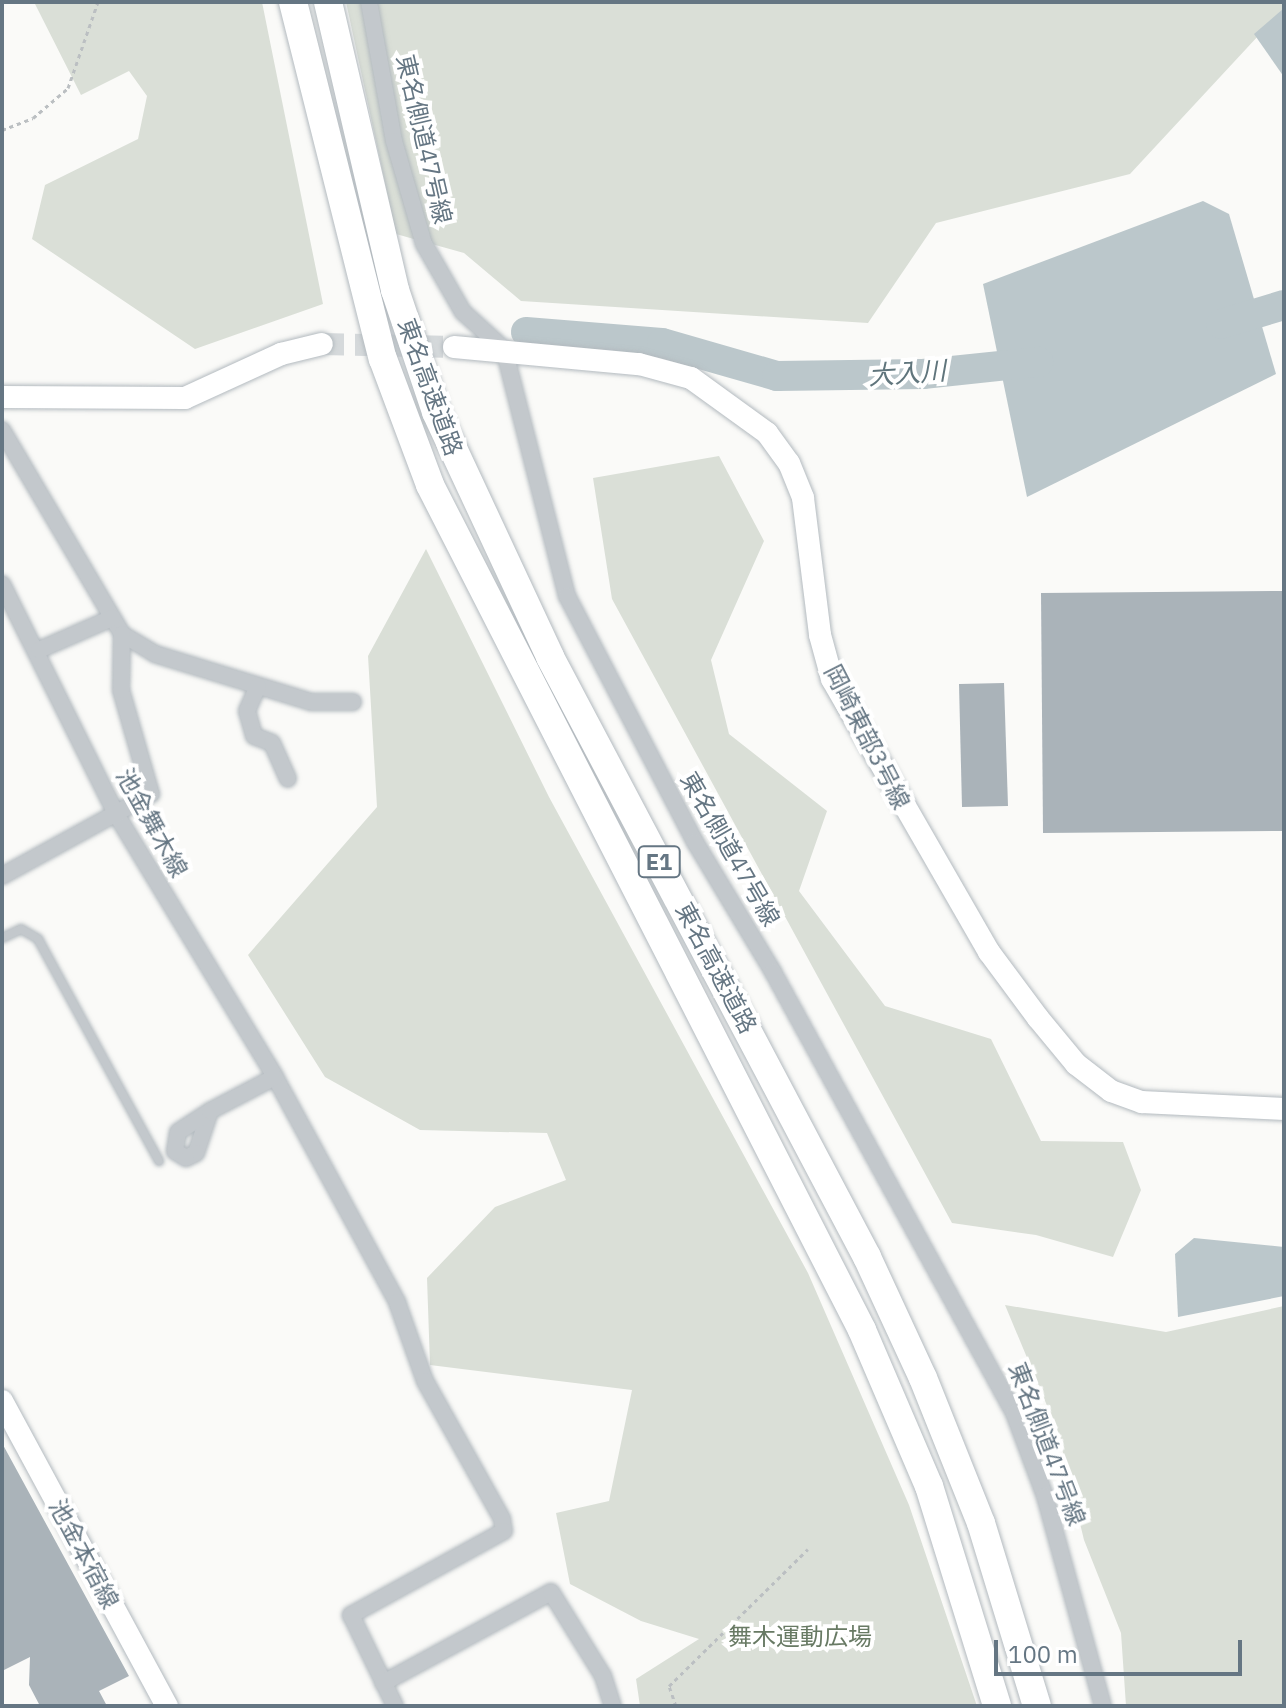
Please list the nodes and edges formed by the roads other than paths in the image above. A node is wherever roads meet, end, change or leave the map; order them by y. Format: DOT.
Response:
graph roads {
  1 [pos="293,2"];
  2 [pos="328,2"];
  3 [pos="369,2"];
  4 [pos="322,344"];
  5 [pos="454,347"];
  6 [pos="504,349"];
  7 [pos="2,397"];
  8 [pos="2,430"];
  9 [pos="2,584"];
  10 [pos="112,618"];
  11 [pos="122,634"];
  12 [pos="39,650"];
  13 [pos="258,686"];
  14 [pos="353,702"];
  15 [pos="288,779"];
  16 [pos="116,814"];
  17 [pos="2,876"];
  18 [pos="2,938"];
  19 [pos="275,1077"];
  20 [pos="1284,1109"];
  21 [pos="210,1111"];
  22 [pos="159,1161"];
  23 [pos="2,1401"];
  24 [pos="383,1683"];
  25 [pos="167,1706"];
  26 [pos="395,1706"];
  27 [pos="613,1706"];
  28 [pos="997,1706"];
  29 [pos="1037,1706"];
  30 [pos="1103,1706"];
  1 -- 28 [label="highway, 東名高速道路 / E1"];
  2 -- 29 [label="highway, 東名高速道路 / E1"];
  3 -- 6 [label="street, 東名側道47号線"];
  4 -- 7 [label="street"];
  5 -- 6 [label="street, 岡崎東部3号線"];
  6 -- 20 [label="street, 岡崎東部3号線"];
  6 -- 30 [label="street, 東名側道47号線"];
  8 -- 10 [label="street"];
  9 -- 12 [label="street, 池金舞木線"];
  10 -- 11 [label="street"];
  10 -- 12 [label="street"];
  11 -- 13 [label="street"];
  11 -- 16 [label="street"];
  12 -- 16 [label="street, 池金舞木線"];
  13 -- 14 [label="street"];
  13 -- 15 [label="street"];
  16 -- 17 [label="street"];
  16 -- 19 [label="street, 池金舞木線"];
  18 -- 22 [label="lane"];
  19 -- 21 [label="street"];
  19 -- 24 [label="street, 池金舞木線"];
  23 -- 25 [label="street, 池金本宿線"];
  24 -- 26 [label="street"];
  24 -- 27 [label="street"];
}
